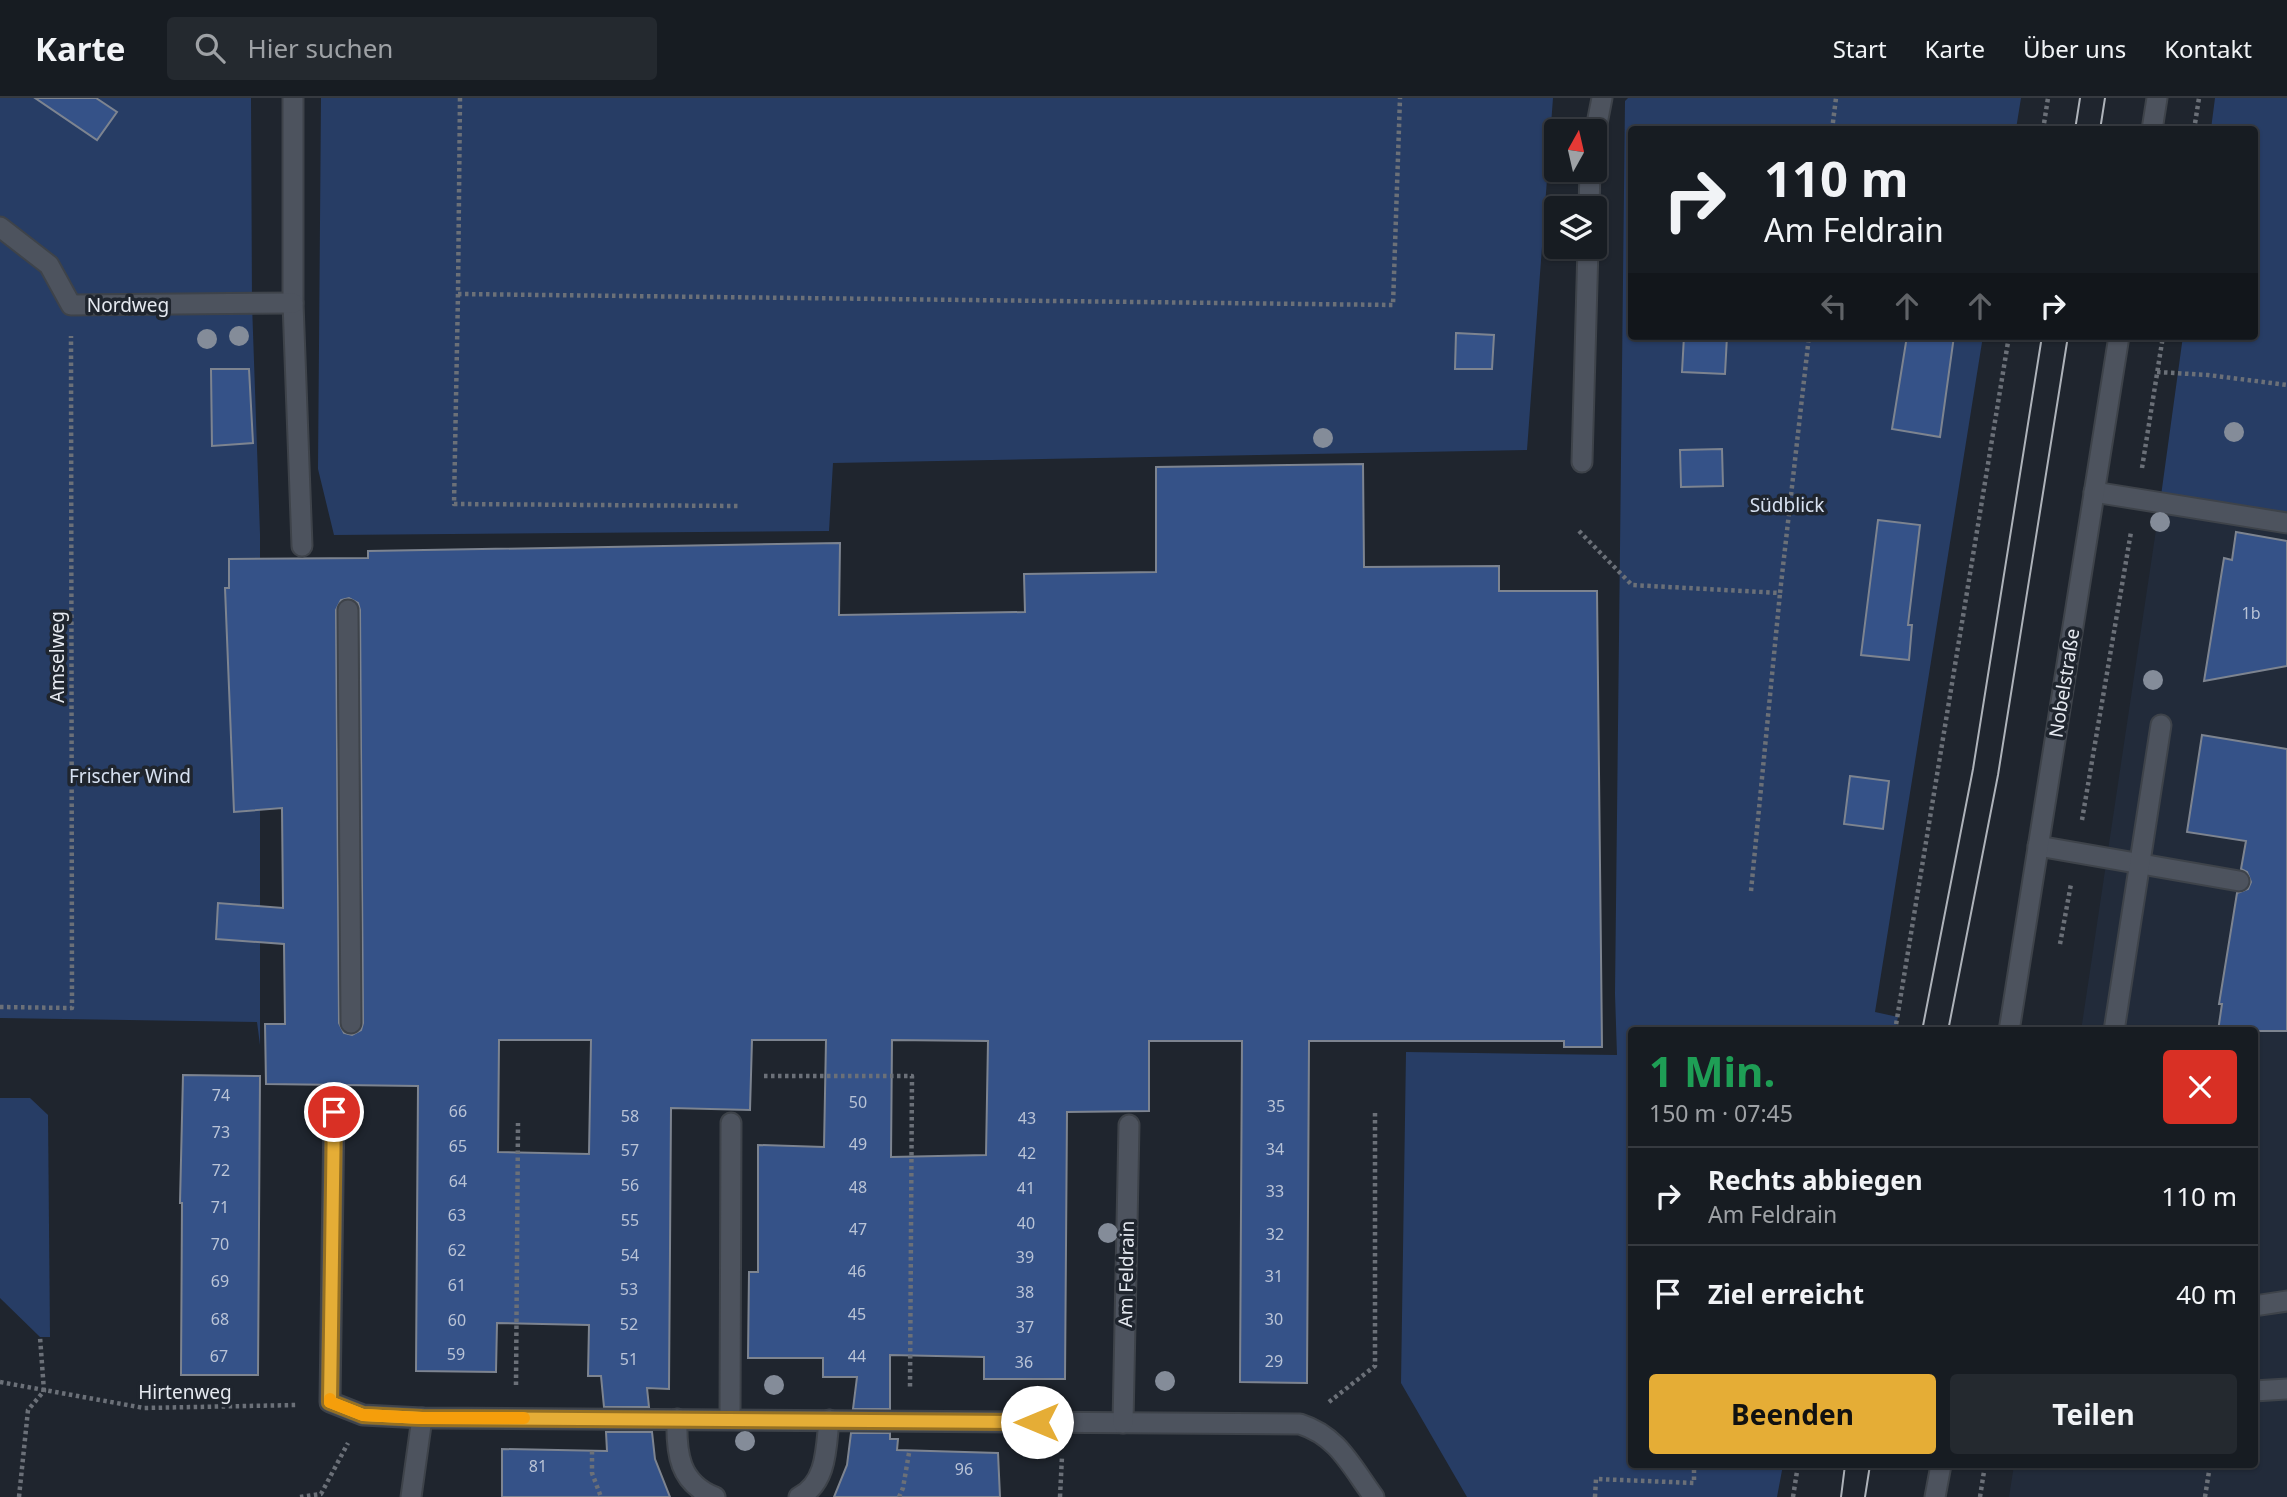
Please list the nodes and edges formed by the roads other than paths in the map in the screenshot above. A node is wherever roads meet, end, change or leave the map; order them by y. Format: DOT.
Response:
graph roads {
  1 [pos="293,98"];
  2 [pos="1602,98"];
  3 [pos="2157,98"];
  4 [pos="1598,119"];
  5 [pos="2153,126"];
  6 [pos="0,227"];
  7 [pos="1588,259"];
  8 [pos="293,303"];
  9 [pos="2118,340"];
  10 [pos="1582,462"];
  11 [pos="2094,492"];
  12 [pos="2287,523"];
  13 [pos="302,547"];
  14 [pos="348,610"];
  15 [pos="2161,725"];
  16 [pos="2038,846"];
  17 [pos="2140,863"];
  18 [pos="2239,881"];
  19 [pos="351,1023"];
  20 [pos="2010,1027"];
  21 [pos="2115,1027"];
  22 [pos="334,1112"];
  23 [pos="731,1123"];
  24 [pos="1129,1125"];
  25 [pos="2287,1301"];
  26 [pos="2258,1305"];
  27 [pos="2287,1389"];
  28 [pos="2258,1391"];
  29 [pos="422,1418"];
  30 [pos="677,1419"];
  31 [pos="730,1419"];
  32 [pos="829,1420"];
  33 [pos="1122,1423"];
  34 [pos="1940,1468"];
  35 [pos="411,1497"];
  36 [pos="715,1497"];
  37 [pos="799,1497"];
  38 [pos="1374,1497"];
  39 [pos="1935,1497"];
  1 -- 8 [label="street"];
  2 -- 4 [label="street"];
  3 -- 5 [label="street"];
  6 -- 8 [label="street, Nordweg"];
  7 -- 10 [label="street"];
  8 -- 13 [label="street"];
  9 -- 11 [label="street, Nobelstraße"];
  11 -- 12 [label="street"];
  11 -- 16 [label="street, Nobelstraße"];
  14 -- 19 [label="street"];
  15 -- 17 [label="street"];
  16 -- 17 [label="street"];
  16 -- 20 [label="street, Nobelstraße"];
  17 -- 18 [label="street"];
  17 -- 21 [label="street"];
  22 -- 29 [label="street"];
  23 -- 31 [label="street"];
  24 -- 33 [label="street, Am Feldrain"];
  25 -- 26 [label="street"];
  27 -- 28 [label="street"];
  29 -- 30 [label="street"];
  29 -- 35 [label="street"];
  30 -- 31 [label="street"];
  30 -- 36 [label="street"];
  31 -- 32 [label="street"];
  32 -- 33 [label="street"];
  32 -- 37 [label="street"];
  33 -- 38 [label="street"];
  34 -- 39 [label="street"];
}
